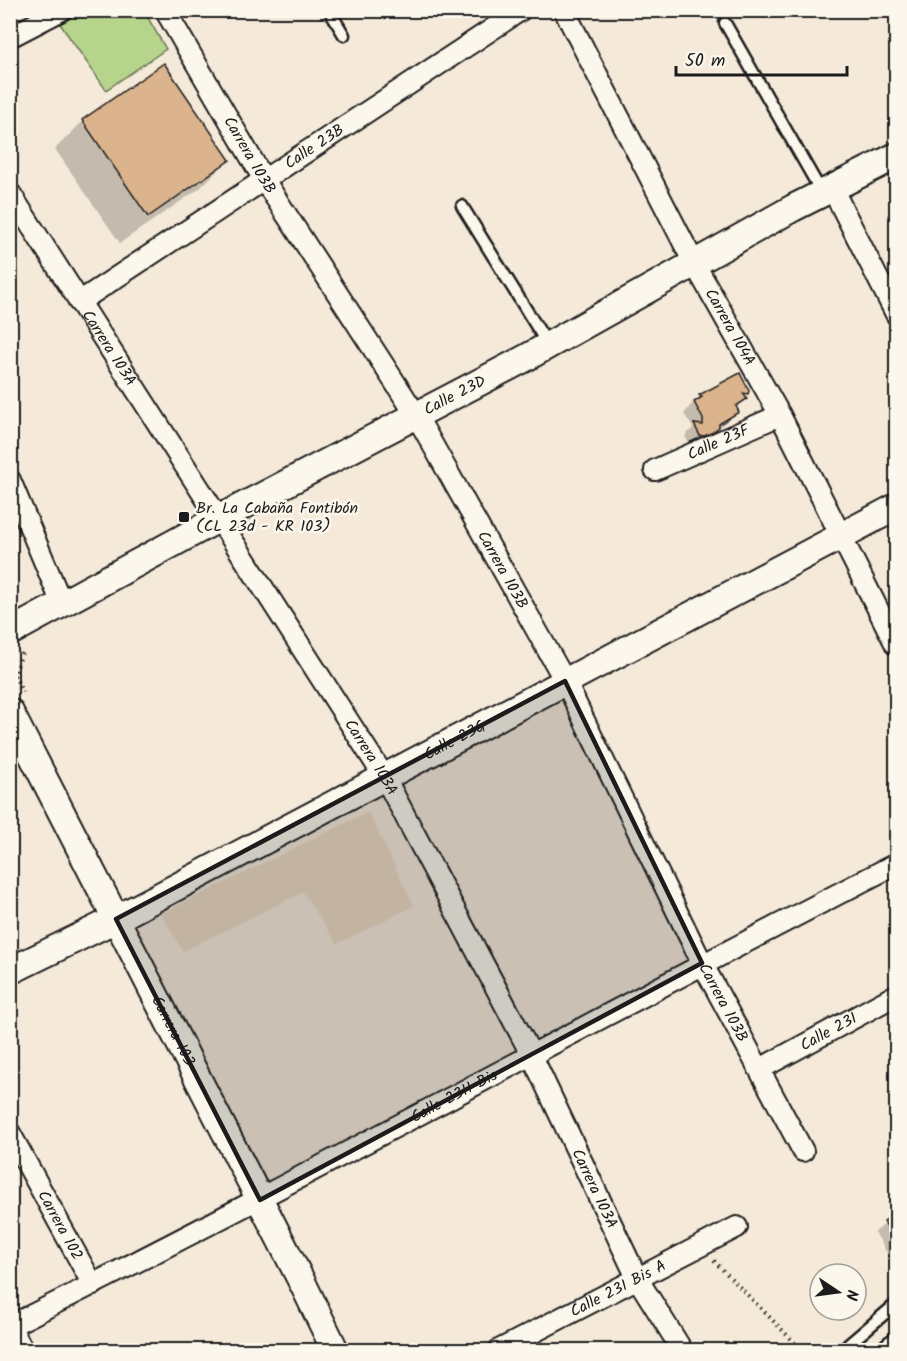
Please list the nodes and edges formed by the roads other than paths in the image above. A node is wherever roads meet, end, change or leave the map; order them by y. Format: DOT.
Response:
graph roads {
  1 [pos="62,10"];
  2 [pos="165,10"];
  3 [pos="329,10"];
  4 [pos="521,10"];
  5 [pos="564,10"];
  6 [pos="725,23"];
  7 [pos="344,35"];
  8 [pos="10,37"];
  9 [pos="897,156"];
  10 [pos="264,180"];
  11 [pos="827,191"];
  12 [pos="10,193"];
  13 [pos="462,206"];
  14 [pos="694,263"];
  15 [pos="79,302"];
  16 [pos="897,314"];
  17 [pos="548,345"];
  18 [pos="416,415"];
  19 [pos="780,415"];
  20 [pos="656,470"];
  21 [pos="10,480"];
  22 [pos="897,507"];
  23 [pos="218,519"];
  24 [pos="840,536"];
  25 [pos="62,604"];
  26 [pos="10,632"];
  27 [pos="897,645"];
  28 [pos="565,681"];
  29 [pos="10,712"];
  30 [pos="385,778"];
  31 [pos="897,864"];
  32 [pos="117,919"];
  33 [pos="702,963"];
  34 [pos="10,971"];
  35 [pos="897,995"];
  36 [pos="531,1054"];
  37 [pos="760,1070"];
  38 [pos="10,1133"];
  39 [pos="803,1151"];
  40 [pos="260,1200"];
  41 [pos="737,1227"];
  42 [pos="637,1278"];
  43 [pos="93,1285"];
  44 [pos="897,1305"];
  45 [pos="10,1326"];
  46 [pos="897,1347"];
  47 [pos="23,1350"];
  48 [pos="335,1350"];
  49 [pos="499,1350"];
  50 [pos="682,1350"];
  51 [pos="842,1350"];
  52 [pos="893,1350"];
  1 -- 8 [label="street"];
  2 -- 10 [label="street, Carrera 103B"];
  3 -- 7 [label="lane"];
  4 -- 10 [label="street, Calle 23B"];
  5 -- 14 [label="street, Carrera 104A"];
  6 -- 11 [label="lane"];
  9 -- 11 [label="street, Calle 23D"];
  10 -- 15 [label="street, Calle 23B"];
  10 -- 18 [label="street, Carrera 103B"];
  11 -- 14 [label="street, Calle 23D"];
  11 -- 16 [label="street"];
  12 -- 15 [label="street, Carrera 103A"];
  13 -- 17 [label="lane"];
  14 -- 17 [label="street, Calle 23D"];
  14 -- 19 [label="street, Carrera 104A"];
  15 -- 23 [label="street, Carrera 103A"];
  17 -- 18 [label="street, Calle 23D"];
  18 -- 23 [label="street, Calle 23D"];
  18 -- 28 [label="street, Carrera 103B"];
  19 -- 20 [label="street, Calle 23F"];
  19 -- 24 [label="street, Carrera 104A"];
  21 -- 25 [label="street"];
  22 -- 24 [label="street, Calle 23G"];
  23 -- 25 [label="street, Calle 23D"];
  23 -- 30 [label="street, Carrera 103A"];
  24 -- 27 [label="street, Carrera 104A"];
  24 -- 28 [label="street, Calle 23G"];
  25 -- 26 [label="street, Calle 23D"];
  28 -- 30 [label="street, Calle 23G"];
  28 -- 33 [label="street, Carrera 103B"];
  29 -- 32 [label="street, Carrera 103"];
  30 -- 32 [label="street, Calle 23G"];
  30 -- 36 [label="street, Carrera 103A"];
  31 -- 33 [label="street, Calle 23H Bis"];
  32 -- 34 [label="street, Calle 23G"];
  32 -- 40 [label="street, Carrera 103"];
  33 -- 36 [label="street, Calle 23H Bis"];
  33 -- 37 [label="street, Carrera 103B"];
  35 -- 37 [label="street, Calle 23I"];
  36 -- 40 [label="street, Calle 23H Bis"];
  36 -- 42 [label="street, Carrera 103A"];
  37 -- 39 [label="street, Carrera 103B"];
  38 -- 43 [label="street, Carrera 102"];
  40 -- 43 [label="street, Calle 23H Bis"];
  40 -- 48 [label="street, Carrera 103"];
  41 -- 42 [label="street, Calle 23I Bis A"];
  42 -- 49 [label="street, Calle 23I Bis A"];
  42 -- 50 [label="street, Carrera 103A"];
  43 -- 45 [label="street, Calle 23H Bis"];
  44 -- 51 [label="lane"];
  45 -- 47 [label="street"];
  46 -- 52 [label="main road"];
}
